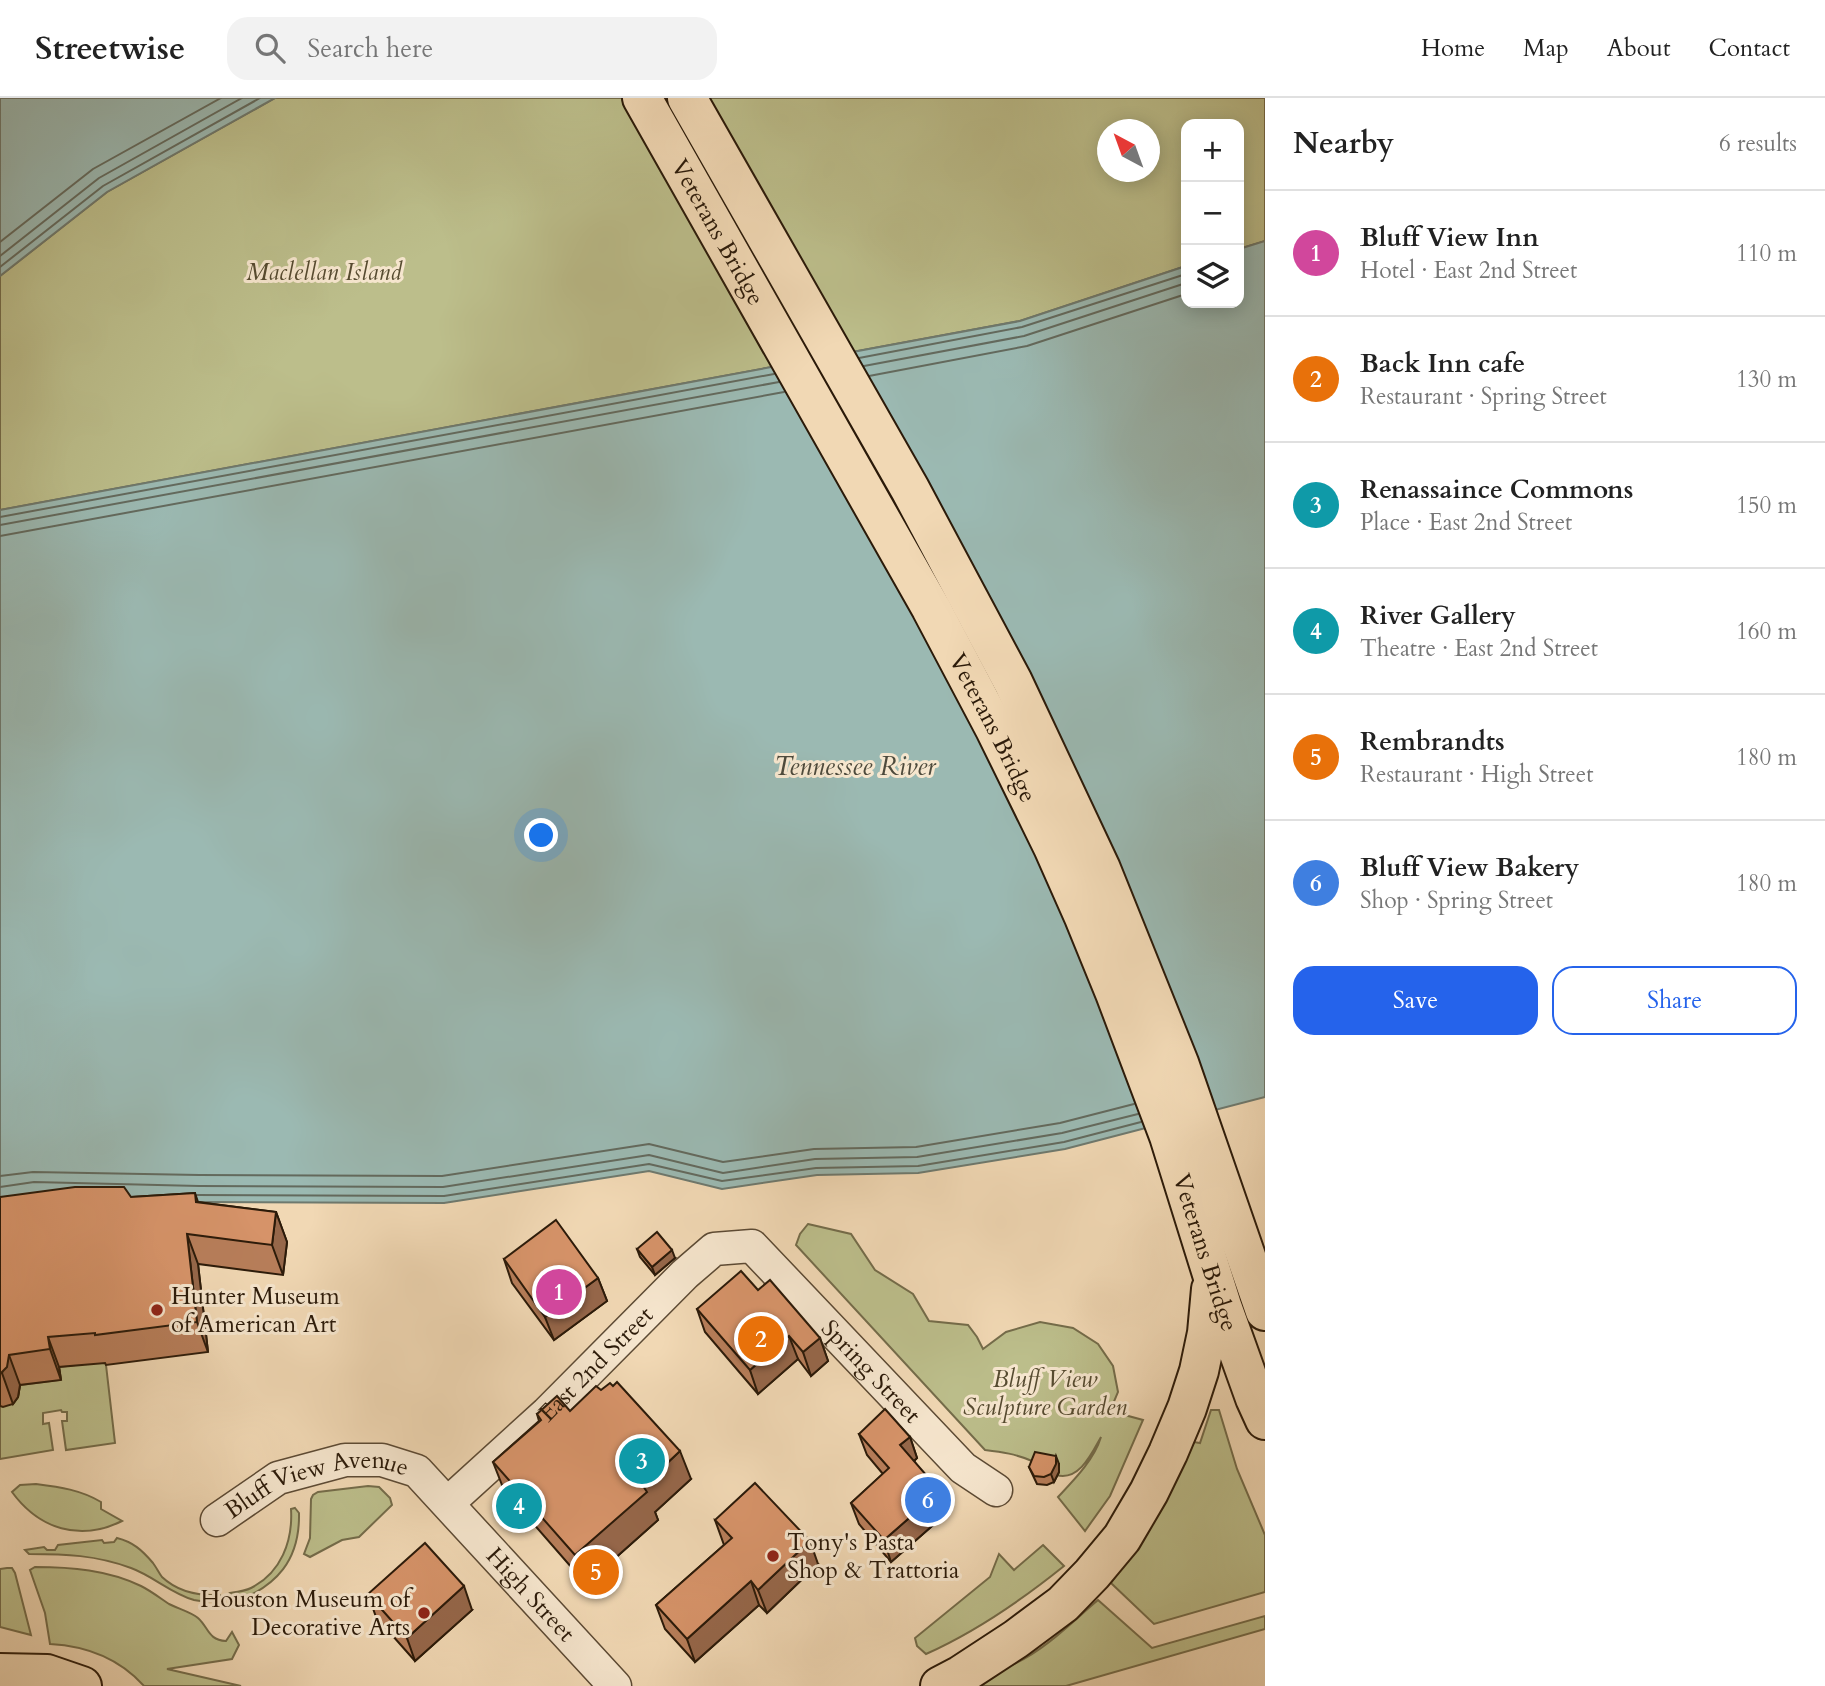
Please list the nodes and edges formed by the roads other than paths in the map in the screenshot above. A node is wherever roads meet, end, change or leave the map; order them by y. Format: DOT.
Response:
graph roads {
  1 [pos="642,98"];
  2 [pos="687,98"];
  3 [pos="752,1246"];
  4 [pos="1212,1273"];
  5 [pos="1265,1311"];
  6 [pos="1260,1409"];
  7 [pos="996,1490"];
  8 [pos="449,1503"];
  9 [pos="217,1520"];
  10 [pos="0,1673"];
  11 [pos="82,1686"];
  12 [pos="615,1686"];
  13 [pos="940,1686"];
  1 -- 4 [label="main road, Veterans Bridge"];
  2 -- 5 [label="main road, Veterans Bridge"];
  3 -- 7 [label="street, Spring Street"];
  3 -- 8 [label="street, East 2nd Street"];
  4 -- 6 [label="main road, Veterans Bridge"];
  4 -- 13 [label="main road"];
  8 -- 9 [label="street, Bluff View Avenue"];
  8 -- 12 [label="street, High Street"];
  10 -- 11 [label="main road"];
}
